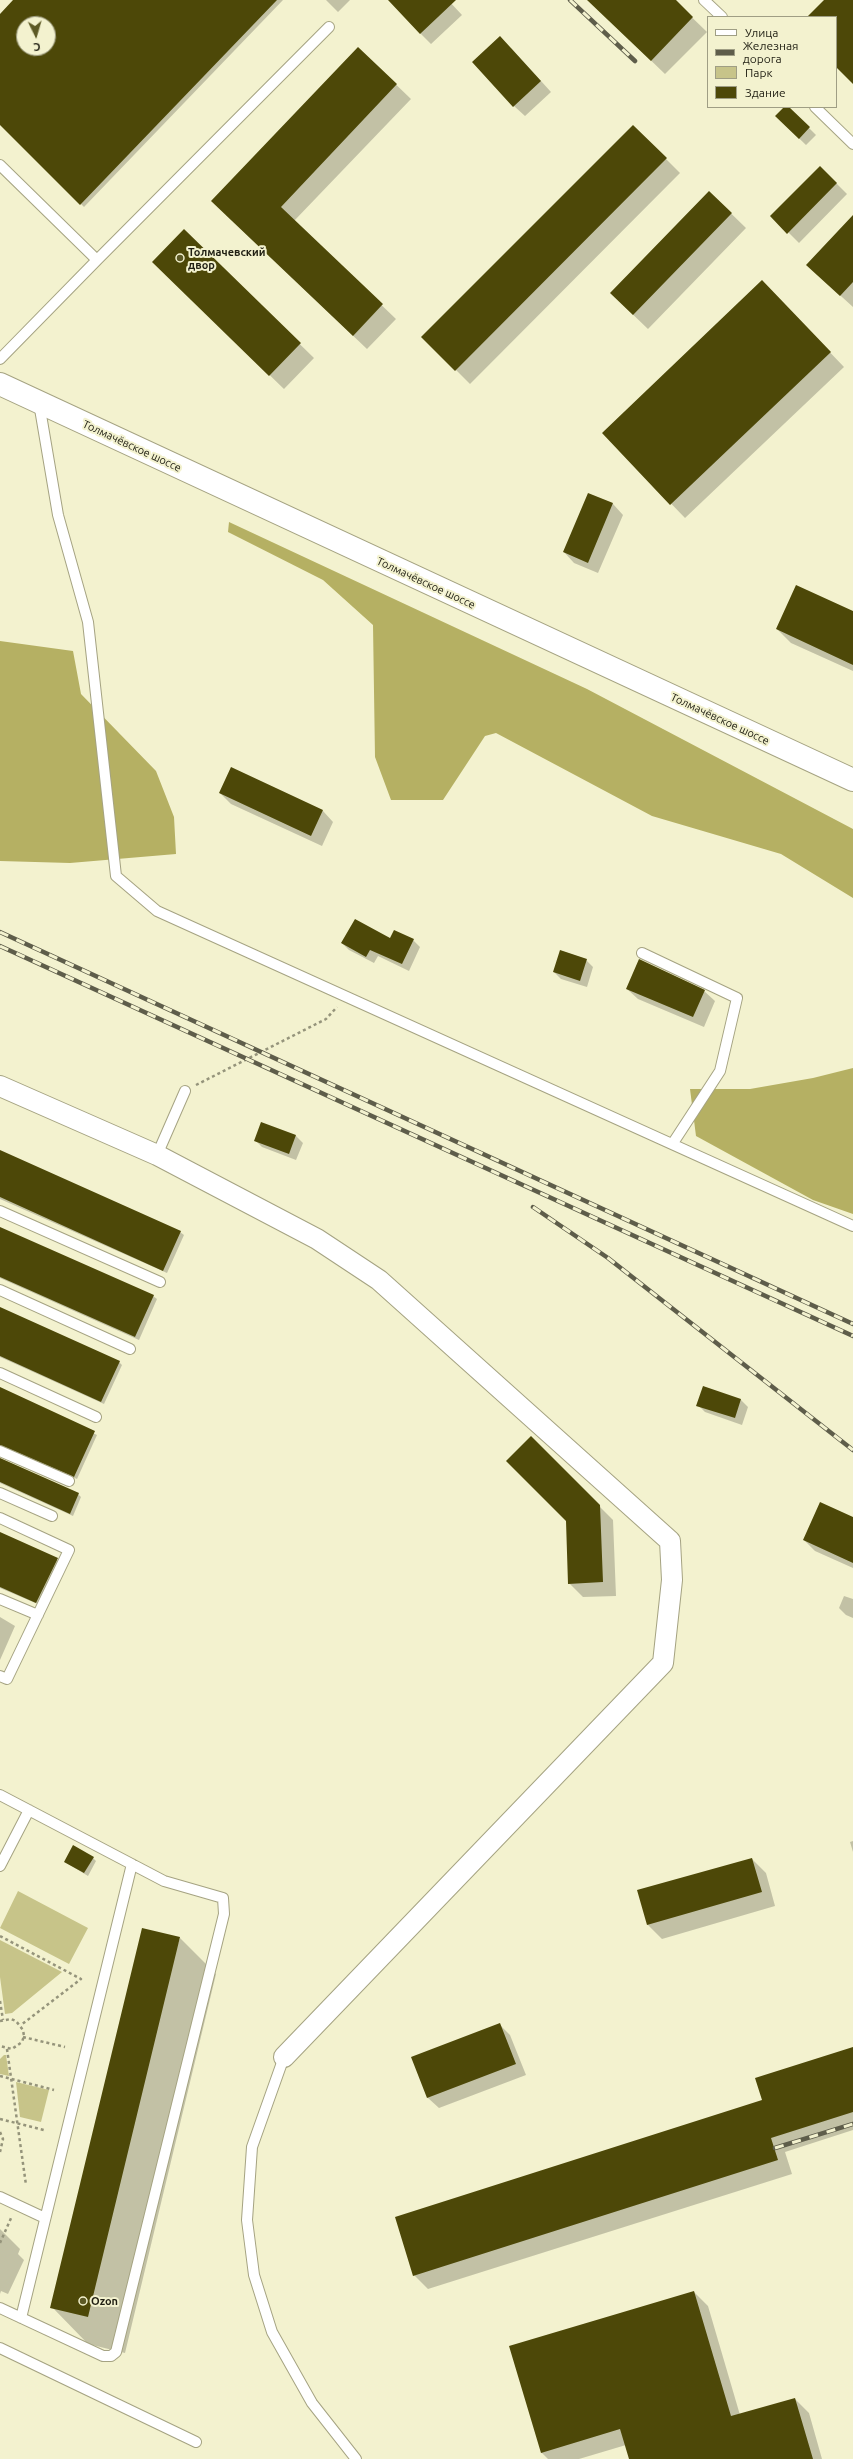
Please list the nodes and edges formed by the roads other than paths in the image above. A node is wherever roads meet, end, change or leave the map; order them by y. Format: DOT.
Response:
graph roads {
  1 [pos="704,0"];
  2 [pos="721,16"];
  3 [pos="329,27"];
  4 [pos="815,108"];
  5 [pos="853,144"];
  6 [pos="0,165"];
  7 [pos="97,260"];
  8 [pos="0,359"];
  9 [pos="0,384"];
  10 [pos="39,403"];
  11 [pos="853,780"];
  12 [pos="642,953"];
  13 [pos="0,1086"];
  14 [pos="185,1091"];
  15 [pos="673,1143"];
  16 [pos="157,1155"];
  17 [pos="0,1211"];
  18 [pos="853,1226"];
  19 [pos="160,1282"];
  20 [pos="0,1290"];
  21 [pos="130,1349"];
  22 [pos="0,1373"];
  23 [pos="96,1417"];
  24 [pos="0,1451"];
  25 [pos="69,1481"];
  26 [pos="0,1493"];
  27 [pos="52,1516"];
  28 [pos="0,1518"];
  29 [pos="0,1599"];
  30 [pos="38,1615"];
  31 [pos="0,1676"];
  32 [pos="0,1795"];
  33 [pos="30,1810"];
  34 [pos="4,1848"];
  35 [pos="132,1864"];
  36 [pos="0,1866"];
  37 [pos="284,2057"];
  38 [pos="0,2197"];
  39 [pos="45,2218"];
  40 [pos="0,2308"];
  41 [pos="21,2318"];
  42 [pos="0,2348"];
  43 [pos="196,2442"];
  44 [pos="356,2459"];
  1 -- 2 [label="lane"];
  3 -- 7 [label="lane"];
  4 -- 5 [label="lane"];
  6 -- 7 [label="lane"];
  7 -- 8 [label="lane"];
  9 -- 10 [label="main road, Толмачёвское шоссе"];
  10 -- 11 [label="main road, Толмачёвское шоссе"];
  10 -- 15 [label="lane"];
  12 -- 15 [label="lane"];
  13 -- 16 [label="street"];
  14 -- 16 [label="lane"];
  15 -- 18 [label="lane"];
  16 -- 37 [label="street"];
  17 -- 19 [label="lane"];
  20 -- 21 [label="lane"];
  22 -- 23 [label="lane"];
  24 -- 25 [label="lane"];
  26 -- 27 [label="lane"];
  28 -- 30 [label="lane"];
  29 -- 30 [label="lane"];
  30 -- 31 [label="lane"];
  32 -- 33 [label="lane"];
  33 -- 34 [label="lane"];
  33 -- 35 [label="lane"];
  34 -- 36 [label="lane"];
  35 -- 39 [label="lane"];
  35 -- 41 [label="lane"];
  37 -- 44 [label="lane"];
  38 -- 39 [label="lane"];
  39 -- 41 [label="lane"];
  40 -- 41 [label="lane"];
  42 -- 43 [label="lane"];
}
